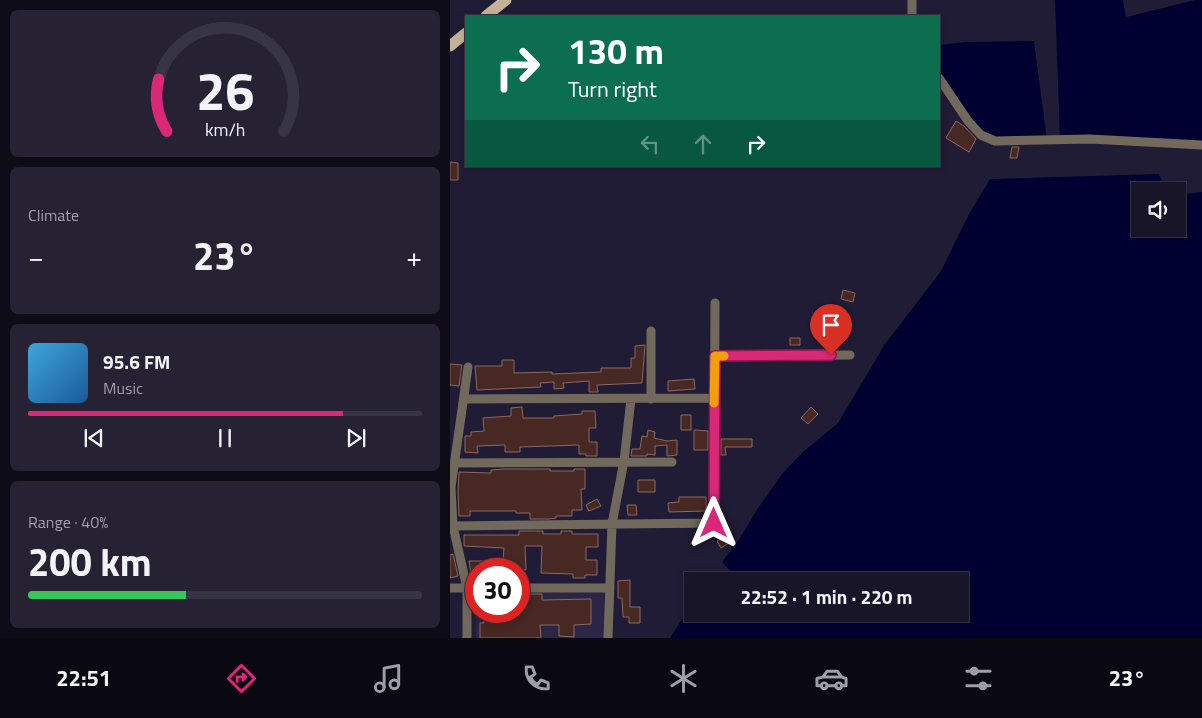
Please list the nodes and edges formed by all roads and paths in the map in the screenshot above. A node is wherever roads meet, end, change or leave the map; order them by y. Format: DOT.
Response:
graph roads {
  1 [pos="506,0"];
  2 [pos="912,0"];
  3 [pos="487,15"];
  4 [pos="912,15"];
  5 [pos="465,34"];
  6 [pos="450,46"];
  7 [pos="940,79"];
  8 [pos="1202,145"];
  9 [pos="715,303"];
  10 [pos="651,331"];
  11 [pos="850,355"];
  12 [pos="715,356"];
  13 [pos="468,367"];
  14 [pos="714,398"];
  15 [pos="631,399"];
  16 [pos="651,399"];
  17 [pos="464,400"];
  18 [pos="624,461"];
  19 [pos="672,462"];
  20 [pos="454,463"];
  21 [pos="612,524"];
  22 [pos="453,526"];
  23 [pos="465,565"];
  24 [pos="450,588"];
  25 [pos="465,588"];
  26 [pos="530,588"];
  27 [pos="610,588"];
  28 [pos="468,623"];
  29 [pos="467,638"];
  30 [pos="608,638"];
  1 -- 3 [label="main road"];
  2 -- 4 [label="street"];
  5 -- 6 [label="main road"];
  7 -- 8 [label="street"];
  9 -- 12 [label="street"];
  10 -- 16 [label="street"];
  11 -- 12 [label="street"];
  12 -- 14 [label="street"];
  13 -- 17 [label="street"];
  14 -- 16 [label="street"];
  14 -- 21 [label="street"];
  15 -- 16 [label="street"];
  15 -- 17 [label="street"];
  15 -- 18 [label="street"];
  17 -- 20 [label="street"];
  18 -- 19 [label="street"];
  18 -- 20 [label="street"];
  18 -- 21 [label="street"];
  20 -- 22 [label="street"];
  21 -- 22 [label="street"];
  21 -- 27 [label="street"];
  22 -- 23 [label="street"];
  24 -- 25 [label="street"];
  26 -- 27 [label="street"];
  27 -- 30 [label="street"];
  28 -- 29 [label="street"];
}
